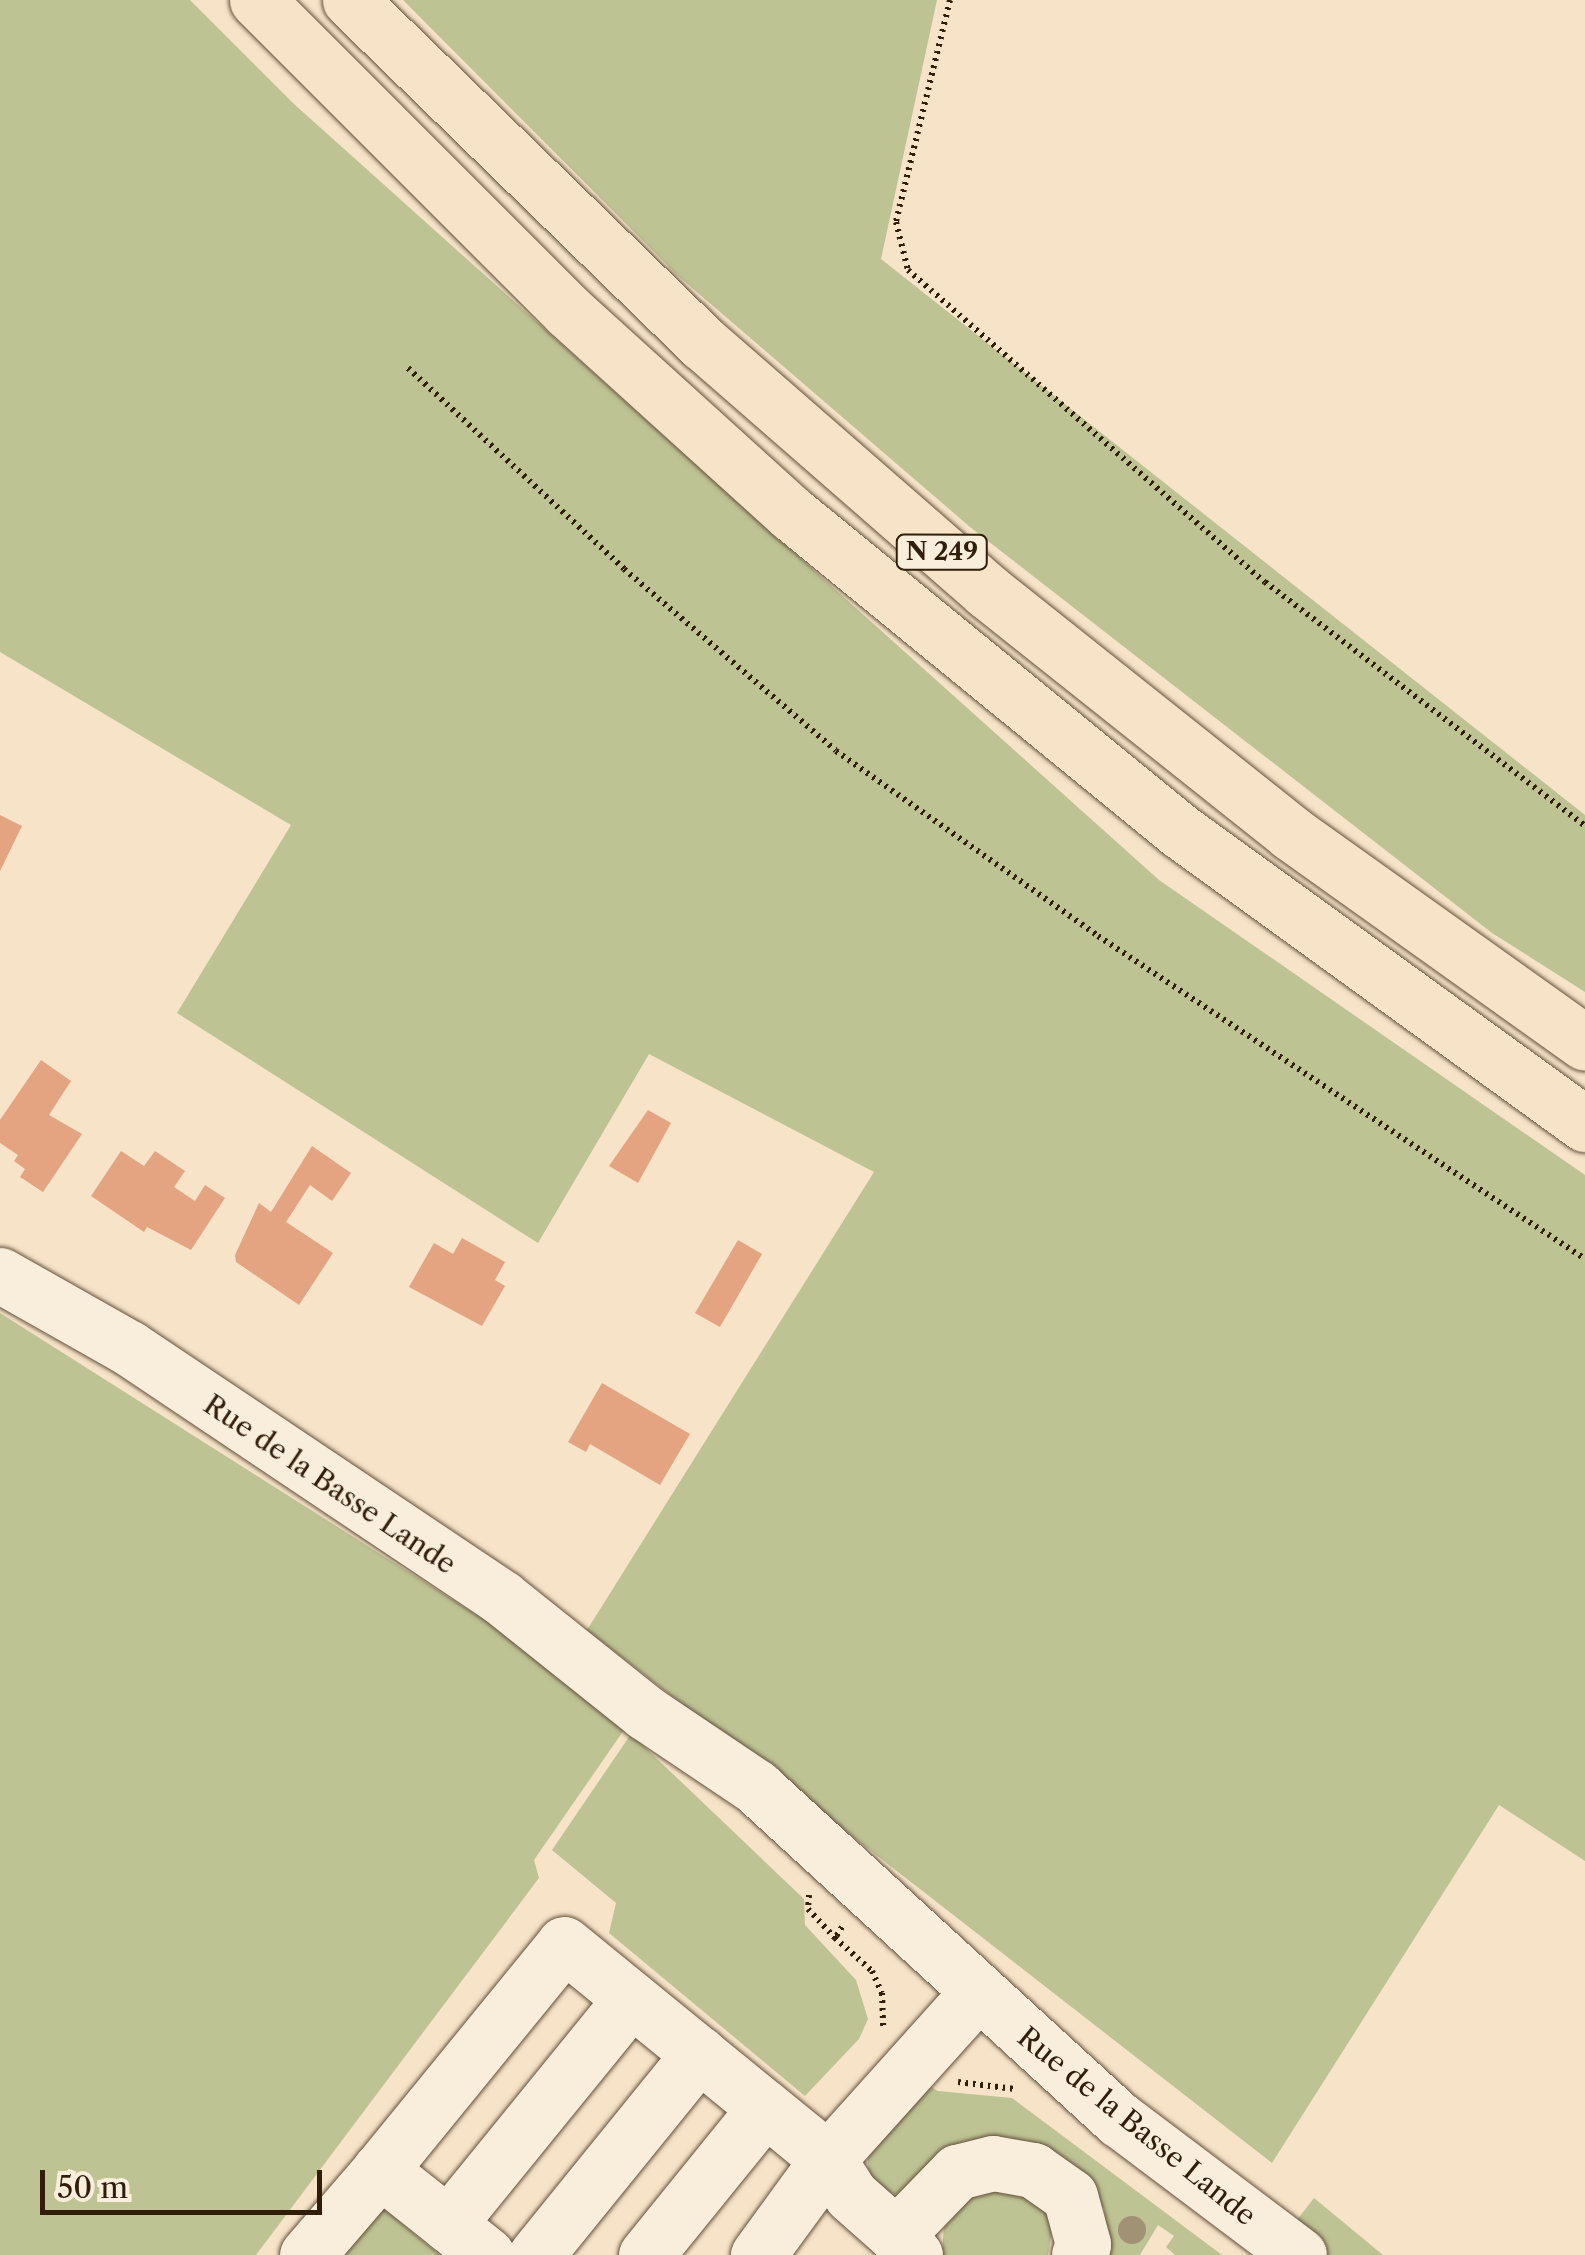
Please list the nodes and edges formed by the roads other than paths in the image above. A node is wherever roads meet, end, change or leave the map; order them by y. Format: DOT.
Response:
graph roads {
  1 [pos="257,0"];
  2 [pos="350,0"];
  3 [pos="1585,1043"];
  4 [pos="1585,1124"];
  5 [pos="0,1275"];
  6 [pos="646,1713"];
  7 [pos="976,1994"];
  8 [pos="632,2000"];
  9 [pos="699,2054"];
  10 [pos="765,2108"];
  11 [pos="828,2159"];
  12 [pos="380,2170"];
  13 [pos="467,2240"];
  14 [pos="906,2245"];
  15 [pos="307,2255"];
  16 [pos="536,2255"];
  17 [pos="646,2255"];
  18 [pos="758,2255"];
  19 [pos="1080,2255"];
  20 [pos="1299,2255"];
  1 -- 4 [label="highway, N 249"];
  2 -- 3 [label="highway, N 249"];
  5 -- 6 [label="street, Rue de la Basse Lande"];
  6 -- 7 [label="street, Rue de la Basse Lande"];
  6 -- 7 [label="street, Rue de la Basse Lande"];
  7 -- 11 [label="street"];
  7 -- 20 [label="street, Rue de la Basse Lande"];
  8 -- 9 [label="street"];
  8 -- 12 [label="street"];
  8 -- 13 [label="street"];
  9 -- 10 [label="street"];
  9 -- 16 [label="street"];
  10 -- 11 [label="street"];
  10 -- 17 [label="street"];
  11 -- 14 [label="street"];
  11 -- 18 [label="street"];
  12 -- 13 [label="street"];
  12 -- 15 [label="street"];
  14 -- 19 [label="street"];
}
